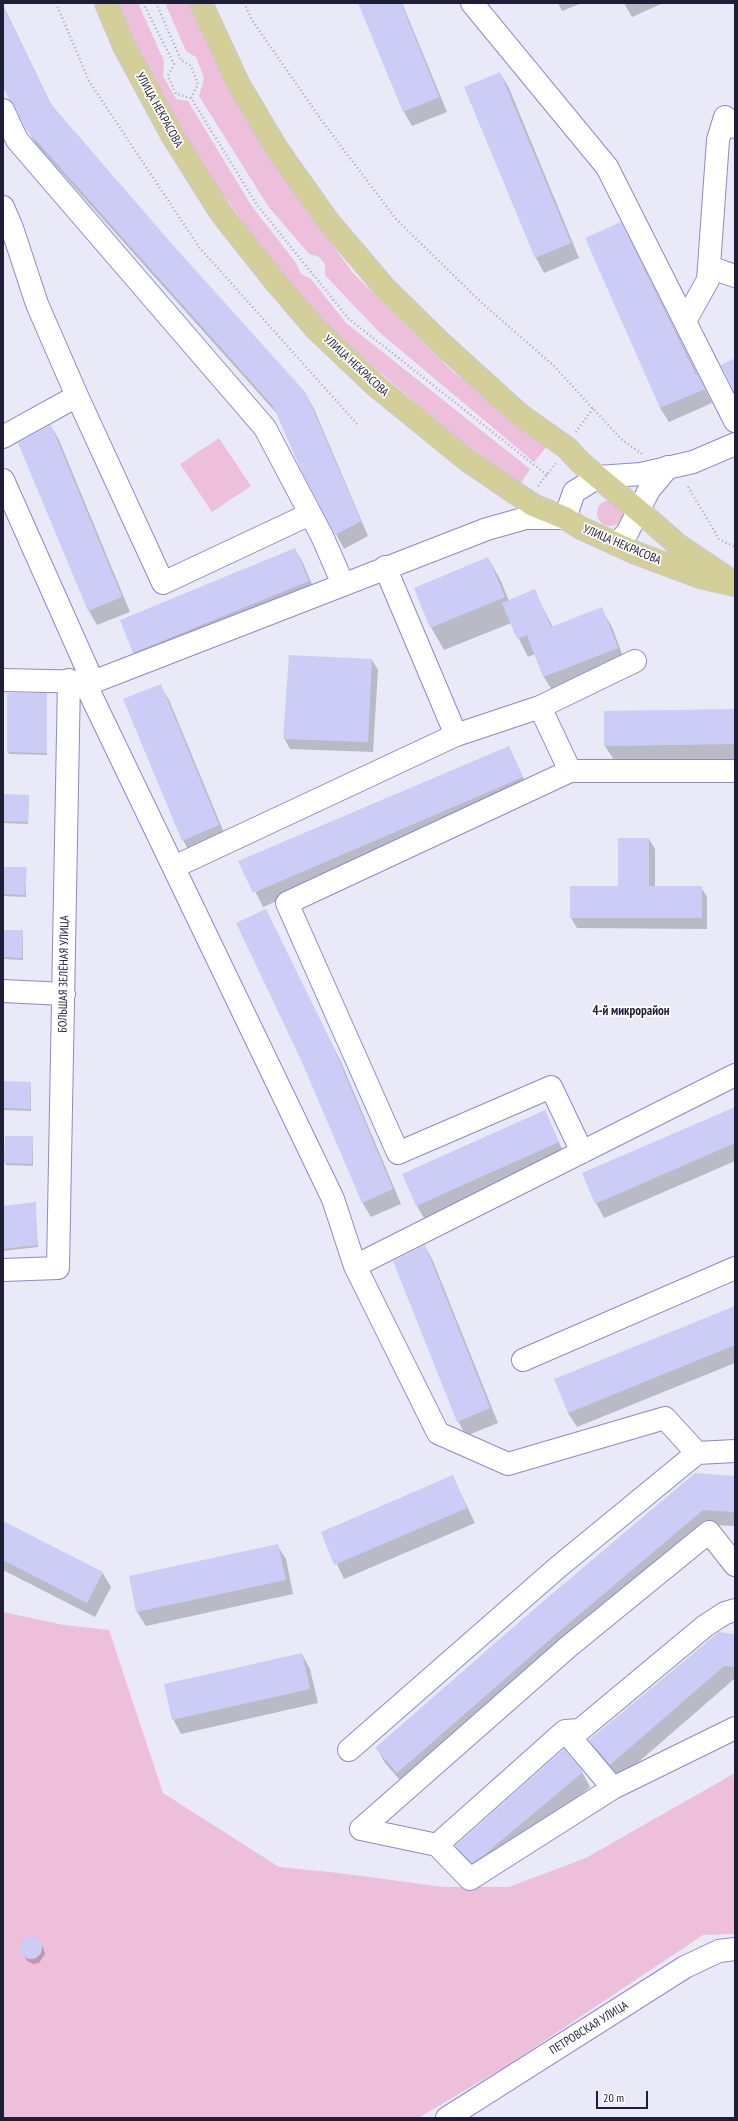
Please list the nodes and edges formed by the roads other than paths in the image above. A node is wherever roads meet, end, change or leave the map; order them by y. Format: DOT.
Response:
graph roads {
  1 [pos="106,3"];
  2 [pos="201,3"];
  3 [pos="472,3"];
  4 [pos="3,110"];
  5 [pos="735,128"];
  6 [pos="3,208"];
  7 [pos="709,267"];
  8 [pos="735,276"];
  9 [pos="685,321"];
  10 [pos="76,396"];
  11 [pos="735,421"];
  12 [pos="3,437"];
  13 [pos="735,444"];
  14 [pos="668,468"];
  15 [pos="598,477"];
  16 [pos="3,480"];
  17 [pos="639,511"];
  18 [pos="310,514"];
  19 [pos="565,518"];
  20 [pos="616,544"];
  21 [pos="385,567"];
  22 [pos="343,584"];
  23 [pos="735,584"];
  24 [pos="635,661"];
  25 [pos="3,680"];
  26 [pos="82,681"];
  27 [pos="540,707"];
  28 [pos="456,735"];
  29 [pos="570,770"];
  30 [pos="735,771"];
  31 [pos="174,867"];
  32 [pos="3,991"];
  33 [pos="64,994"];
  34 [pos="735,1075"];
  35 [pos="582,1152"];
  36 [pos="355,1266"];
  37 [pos="735,1268"];
  38 [pos="3,1270"];
  39 [pos="523,1360"];
  40 [pos="735,1451"];
  41 [pos="697,1453"];
  42 [pos="735,1565"];
  43 [pos="735,1610"];
  44 [pos="735,1728"];
  45 [pos="565,1731"];
  46 [pos="349,1750"];
  47 [pos="613,1788"];
  48 [pos="437,1844"];
  49 [pos="735,1949"];
  50 [pos="447,2118"];
  1 -- 19 [label="main road, УЛИЦА НЕКРАСОВА"];
  2 -- 15 [label="main road, УЛИЦА НЕКРАСОВА"];
  3 -- 9 [label="street"];
  4 -- 18 [label="street"];
  5 -- 7 [label="street"];
  6 -- 10 [label="street"];
  7 -- 8 [label="street"];
  7 -- 9 [label="street"];
  9 -- 11 [label="street"];
  10 -- 12 [label="street"];
  10 -- 18 [label="street"];
  13 -- 14 [label="street"];
  14 -- 15 [label="street"];
  14 -- 17 [label="street"];
  15 -- 17 [label="main road, УЛИЦА НЕКРАСОВА"];
  15 -- 19 [label="street"];
  16 -- 26 [label="street"];
  17 -- 20 [label="street"];
  17 -- 23 [label="main road, УЛИЦА НЕКРАСОВА"];
  18 -- 22 [label="street"];
  19 -- 20 [label="main road, УЛИЦА НЕКРАСОВА"];
  19 -- 21 [label="street"];
  20 -- 23 [label="main road, УЛИЦА НЕКРАСОВА"];
  21 -- 22 [label="street"];
  21 -- 28 [label="street"];
  22 -- 26 [label="street"];
  24 -- 27 [label="street"];
  25 -- 26 [label="street"];
  26 -- 31 [label="street"];
  26 -- 33 [label="street, БОЛЬШАЯ ЗЕЛЁНАЯ УЛИЦА"];
  27 -- 28 [label="street"];
  27 -- 29 [label="street"];
  28 -- 31 [label="street"];
  29 -- 30 [label="street"];
  29 -- 35 [label="street"];
  31 -- 36 [label="street"];
  32 -- 33 [label="street"];
  33 -- 38 [label="street, БОЛЬШАЯ ЗЕЛЁНАЯ УЛИЦА"];
  34 -- 35 [label="street"];
  35 -- 36 [label="street"];
  36 -- 41 [label="street"];
  37 -- 39 [label="street"];
  40 -- 41 [label="street"];
  41 -- 46 [label="street"];
  42 -- 48 [label="street"];
  43 -- 45 [label="street"];
  44 -- 47 [label="street"];
  45 -- 47 [label="street"];
  45 -- 48 [label="street"];
  47 -- 48 [label="street"];
  49 -- 50 [label="street, ПЕТРОВСКАЯ УЛИЦА"];
}
